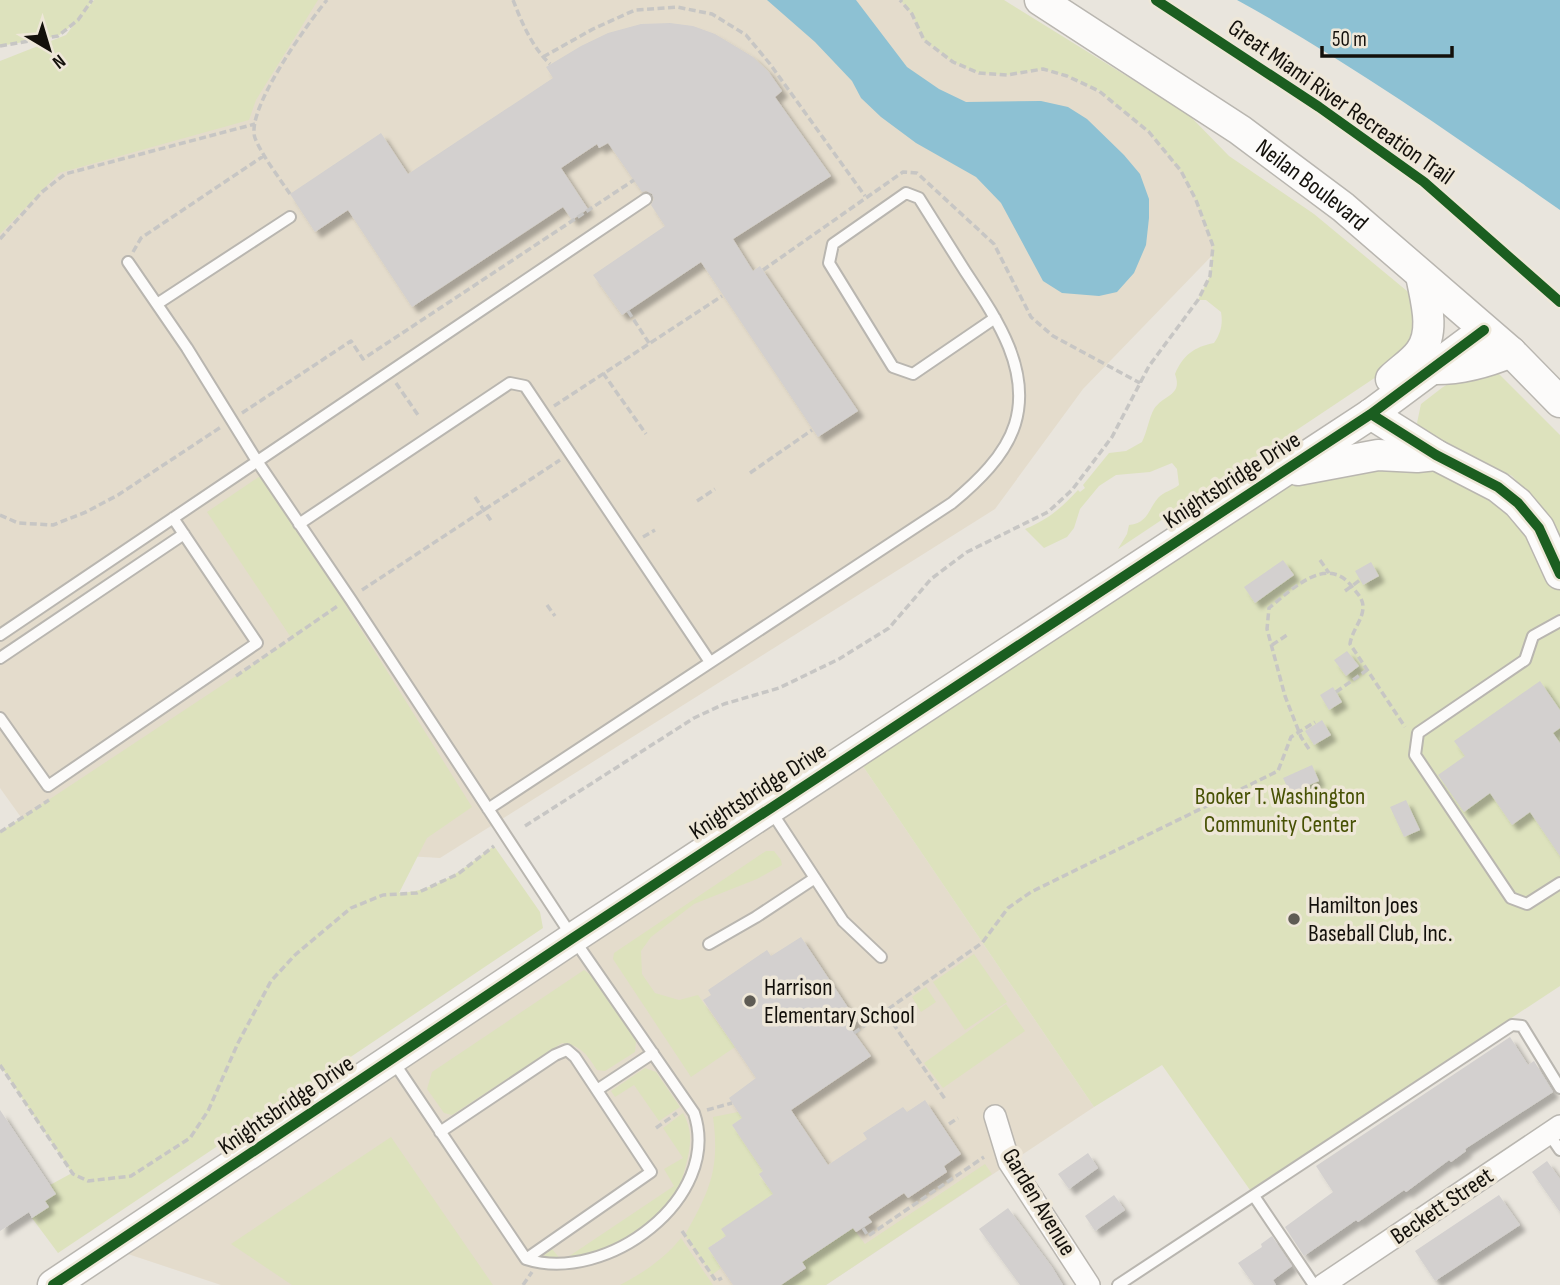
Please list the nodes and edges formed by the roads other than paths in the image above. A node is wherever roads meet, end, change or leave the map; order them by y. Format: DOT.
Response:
graph roads {
  1 [pos="1040,0"];
  2 [pos="646,199"];
  3 [pos="290,217"];
  4 [pos="128,262"];
  5 [pos="1421,275"];
  6 [pos="157,304"];
  7 [pos="995,318"];
  8 [pos="1484,330"];
  9 [pos="1511,352"];
  10 [pos="1432,369"];
  11 [pos="1560,402"];
  12 [pos="1371,414"];
  13 [pos="1436,455"];
  14 [pos="257,461"];
  15 [pos="1280,473"];
  16 [pos="173,518"];
  17 [pos="299,524"];
  18 [pos="184,534"];
  19 [pos="1560,574"];
  20 [pos="1560,621"];
  21 [pos="0,635"];
  22 [pos="0,658"];
  23 [pos="710,662"];
  24 [pos="0,718"];
  25 [pos="769,808"];
  26 [pos="488,809"];
  27 [pos="815,878"];
  28 [pos="1560,883"];
  29 [pos="573,938"];
  30 [pos="709,944"];
  31 [pos="881,957"];
  32 [pos="653,1053"];
  33 [pos="392,1059"];
  34 [pos="1560,1088"];
  35 [pos="597,1090"];
  36 [pos="995,1116"];
  37 [pos="440,1132"];
  38 [pos="1556,1137"];
  39 [pos="1254,1196"];
  40 [pos="670,1227"];
  41 [pos="526,1259"];
  42 [pos="539,1271"];
  43 [pos="53,1285"];
  44 [pos="1089,1285"];
  45 [pos="1118,1285"];
  46 [pos="1314,1285"];
  47 [pos="1323,1285"];
  1 -- 5 [label="street, Neilan Boulevard"];
  2 -- 14 [label="lane"];
  3 -- 6 [label="lane"];
  4 -- 6 [label="lane"];
  5 -- 8 [label="street, Neilan Boulevard"];
  5 -- 12 [label="street"];
  6 -- 14 [label="lane"];
  7 -- 7 [label="lane"];
  7 -- 23 [label="lane"];
  8 -- 9 [label="street, Neilan Boulevard"];
  8 -- 10 [label="street, Knightsbridge Drive"];
  9 -- 10 [label="street"];
  9 -- 11 [label="street, Neilan Boulevard"];
  10 -- 12 [label="street, Knightsbridge Drive"];
  12 -- 13 [label="street"];
  12 -- 15 [label="street, Knightsbridge Drive"];
  13 -- 15 [label="street"];
  13 -- 19 [label="street"];
  14 -- 16 [label="lane"];
  14 -- 17 [label="lane"];
  15 -- 25 [label="street, Knightsbridge Drive"];
  16 -- 18 [label="lane"];
  16 -- 21 [label="lane"];
  17 -- 23 [label="lane"];
  17 -- 26 [label="lane"];
  18 -- 22 [label="lane"];
  18 -- 24 [label="lane"];
  20 -- 28 [label="lane"];
  23 -- 26 [label="lane"];
  25 -- 27 [label="lane"];
  25 -- 29 [label="street, Knightsbridge Drive"];
  26 -- 29 [label="lane"];
  27 -- 30 [label="lane"];
  27 -- 31 [label="lane"];
  29 -- 32 [label="lane"];
  29 -- 33 [label="street, Knightsbridge Drive"];
  32 -- 35 [label="lane"];
  32 -- 40 [label="lane"];
  33 -- 37 [label="lane"];
  33 -- 43 [label="street, Knightsbridge Drive"];
  34 -- 39 [label="lane"];
  35 -- 37 [label="lane"];
  35 -- 41 [label="lane"];
  36 -- 44 [label="street, Garden Avenue"];
  37 -- 41 [label="lane"];
  38 -- 47 [label="street, Beckett Street"];
  39 -- 45 [label="lane"];
  39 -- 46 [label="lane"];
  41 -- 42 [label="lane"];
}
